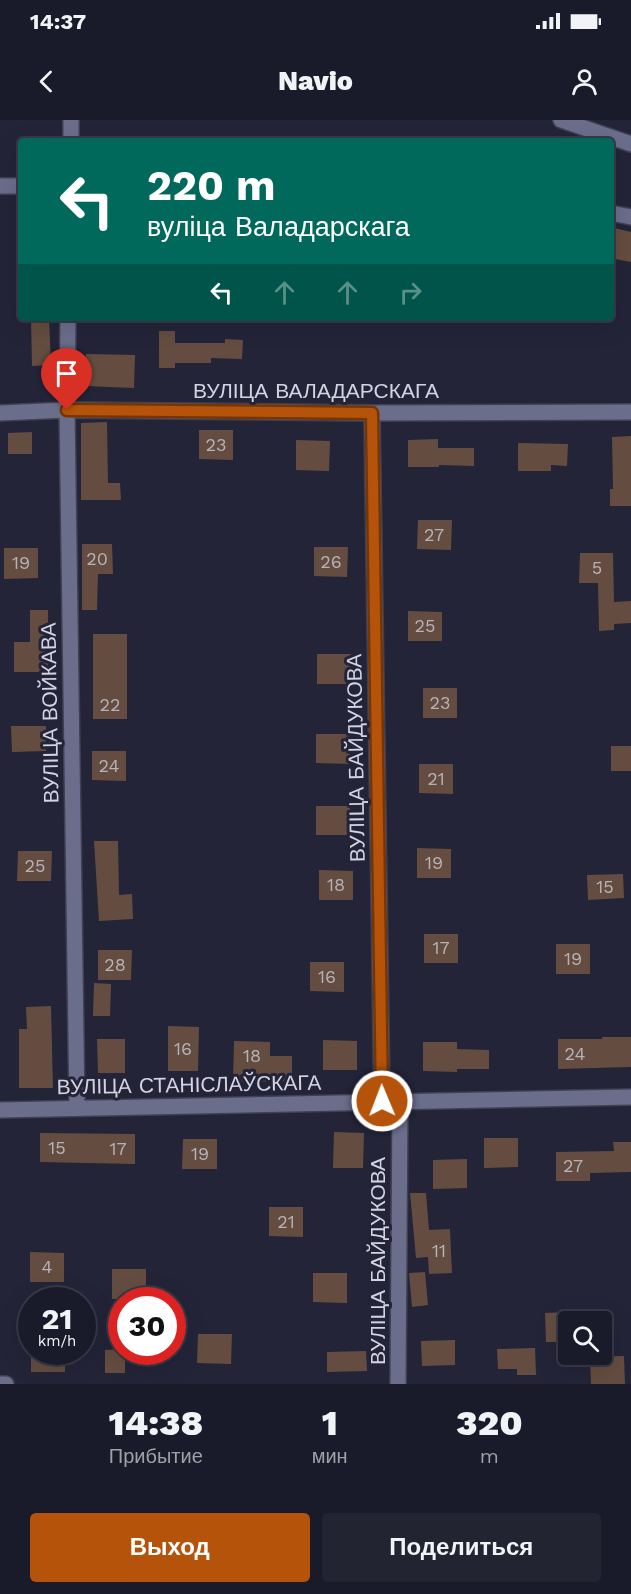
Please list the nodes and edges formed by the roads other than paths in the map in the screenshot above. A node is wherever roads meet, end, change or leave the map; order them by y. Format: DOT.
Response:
graph roads {
  1 [pos="71,120"];
  2 [pos="561,120"];
  3 [pos="71,138"];
  4 [pos="614,138"];
  5 [pos="614,138"];
  6 [pos="631,144"];
  7 [pos="0,186"];
  8 [pos="18,186"];
  9 [pos="614,214"];
  10 [pos="631,217"];
  11 [pos="68,321"];
  12 [pos="67,410"];
  13 [pos="631,412"];
  14 [pos="0,413"];
  15 [pos="372,413"];
  16 [pos="631,1097"];
  17 [pos="382,1101"];
  18 [pos="400,1102"];
  19 [pos="77,1108"];
  20 [pos="0,1110"];
  21 [pos="0,1384"];
  22 [pos="6,1384"];
  23 [pos="398,1384"];
  1 -- 3 [label="street"];
  2 -- 4 [label="street"];
  5 -- 6 [label="street"];
  7 -- 8 [label="street"];
  9 -- 10 [label="street"];
  11 -- 12 [label="street, ВУЛІЦА ВОЙКАВА"];
  12 -- 14 [label="street, ВУЛІЦА ВАЛАДАРСКАГА"];
  12 -- 15 [label="street, ВУЛІЦА ВАЛАДАРСКАГА"];
  12 -- 19 [label="street, ВУЛІЦА ВОЙКАВА"];
  13 -- 15 [label="street, ВУЛІЦА ВАЛАДАРСКАГА"];
  15 -- 17 [label="street, ВУЛІЦА БАЙДУКОВА"];
  16 -- 18 [label="street, ВУЛІЦА СТАНІСЛАЎСКАГА"];
  17 -- 18 [label="street, ВУЛІЦА СТАНІСЛАЎСКАГА"];
  17 -- 19 [label="street, ВУЛІЦА СТАНІСЛАЎСКАГА"];
  18 -- 23 [label="street, ВУЛІЦА БАЙДУКОВА"];
  19 -- 20 [label="street, ВУЛІЦА СТАНІСЛАЎСКАГА"];
  21 -- 22 [label="street"];
}
